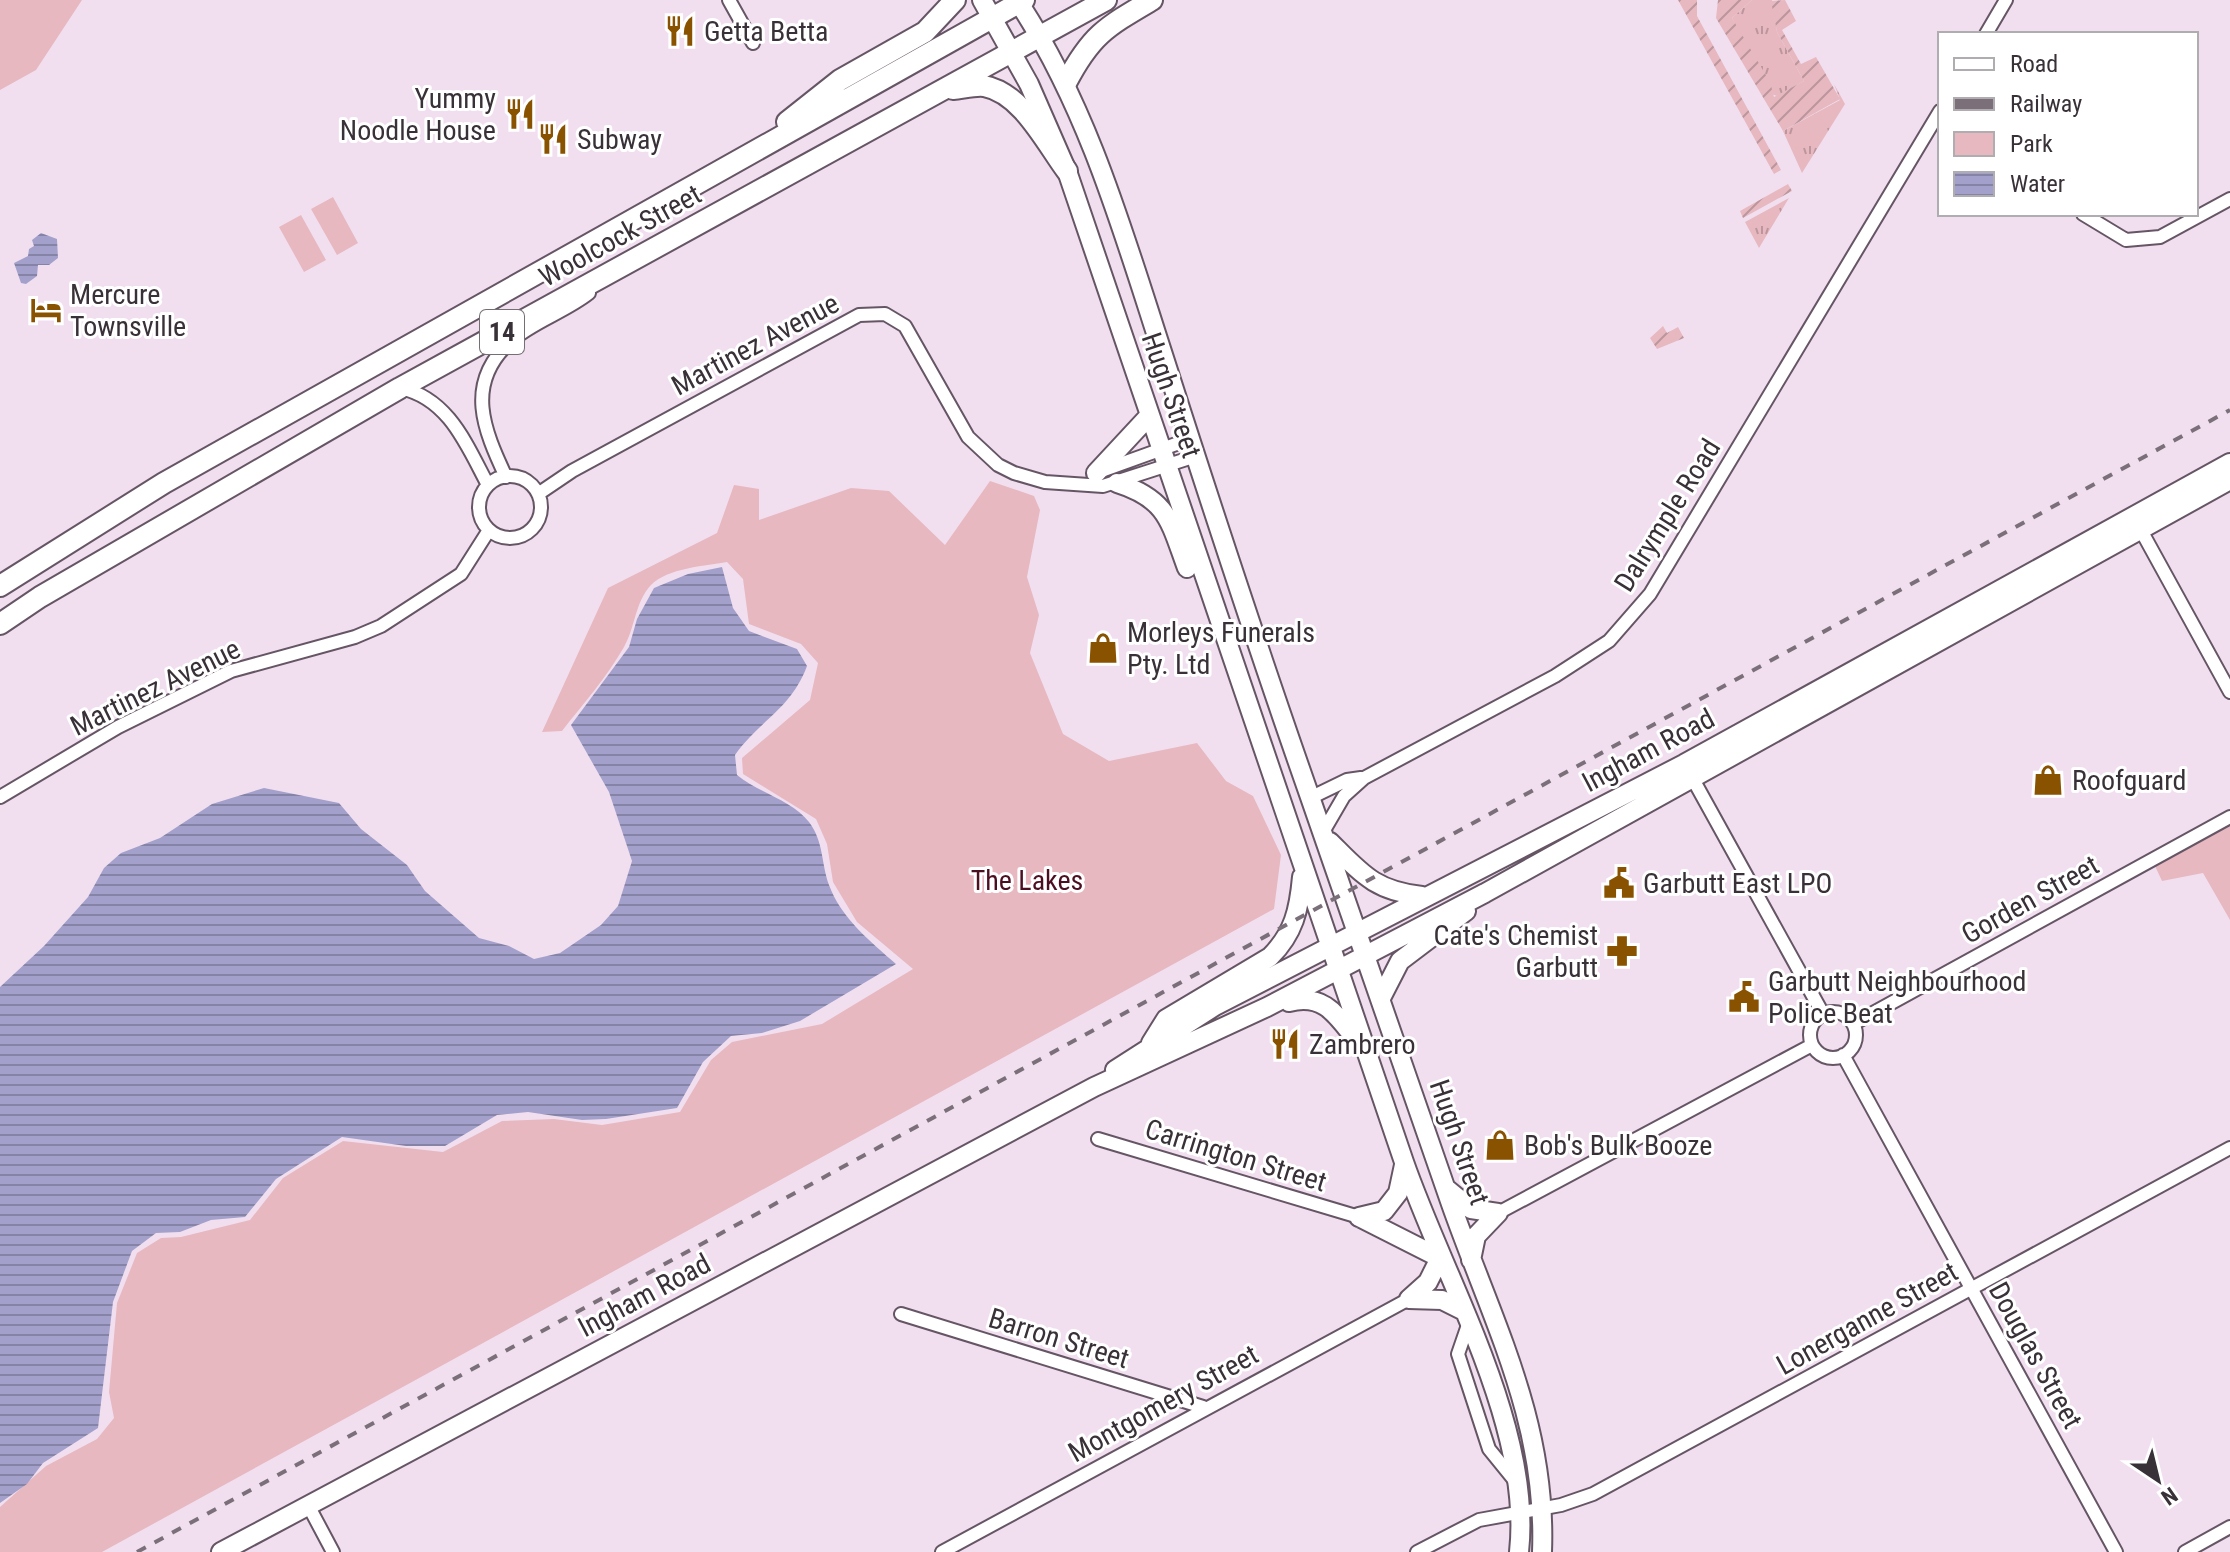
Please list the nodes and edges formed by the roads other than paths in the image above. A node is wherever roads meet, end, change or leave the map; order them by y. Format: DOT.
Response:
graph roads {
  1 [pos="729,0"];
  2 [pos="955,0"];
  3 [pos="1106,0"];
  4 [pos="1152,0"];
  5 [pos="2006,0"];
  6 [pos="1020,1"];
  7 [pos="988,9"];
  8 [pos="1987,32"];
  9 [pos="1041,36"];
  10 [pos="753,43"];
  11 [pos="1011,53"];
  12 [pos="1066,83"];
  13 [pos="943,90"];
  14 [pos="1938,120"];
  15 [pos="740,160"];
  16 [pos="1067,171"];
  17 [pos="2230,199"];
  18 [pos="2086,216"];
  19 [pos="629,262"];
  20 [pos="400,388"];
  21 [pos="1149,416"];
  22 [pos="1193,448"];
  23 [pos="1164,459"];
  24 [pos="2230,463"];
  25 [pos="1096,473"];
  26 [pos="506,477"];
  27 [pos="2230,480"];
  28 [pos="1077,483"];
  29 [pos="1117,483"];
  30 [pos="488,485"];
  31 [pos="538,494"];
  32 [pos="2137,523"];
  33 [pos="489,530"];
  34 [pos="0,586"];
  35 [pos="1217,623"];
  36 [pos="0,624"];
  37 [pos="2230,692"];
  38 [pos="1688,770"];
  39 [pos="1364,778"];
  40 [pos="0,797"];
  41 [pos="1310,798"];
  42 [pos="2230,817"];
  43 [pos="1284,818"];
  44 [pos="1324,834"];
  45 [pos="1302,873"];
  46 [pos="1485,893"];
  47 [pos="1422,896"];
  48 [pos="1357,931"];
  49 [pos="1328,946"];
  50 [pos="1365,955"];
  51 [pos="1337,970"];
  52 [pos="1381,998"];
  53 [pos="1267,1007"];
  54 [pos="1823,1014"];
  55 [pos="1853,1024"];
  56 [pos="1150,1045"];
  57 [pos="1812,1045"];
  58 [pos="1367,1053"];
  59 [pos="1843,1055"];
  60 [pos="1094,1087"];
  61 [pos="1098,1139"];
  62 [pos="2230,1148"];
  63 [pos="1405,1164"];
  64 [pos="1446,1189"];
  65 [pos="1498,1213"];
  66 [pos="1359,1217"];
  67 [pos="1440,1258"];
  68 [pos="1471,1260"];
  69 [pos="1971,1288"];
  70 [pos="1409,1299"];
  71 [pos="901,1314"];
  72 [pos="1465,1318"];
  73 [pos="1203,1407"];
  74 [pos="308,1505"];
  75 [pos="1544,1508"];
  76 [pos="1521,1513"];
  77 [pos="2230,1527"];
  78 [pos="221,1552"];
  79 [pos="333,1552"];
  80 [pos="942,1552"];
  81 [pos="1417,1552"];
  82 [pos="1519,1552"];
  83 [pos="1542,1552"];
  84 [pos="2116,1552"];
  85 [pos="2185,1552"];
  1 -- 10 [label="street"];
  2 -- 15 [label="main road"];
  3 -- 9 [label="main road, Woolcock Street / 14"];
  4 -- 12 [label="main road"];
  5 -- 8 [label="street"];
  6 -- 7 [label="main road, Woolcock Street / 14"];
  6 -- 9 [label="main road, Hugh Street"];
  7 -- 11 [label="main road, Hugh Street"];
  7 -- 15 [label="main road, Woolcock Street / 14"];
  9 -- 11 [label="main road, Woolcock Street / 14"];
  9 -- 12 [label="main road, Hugh Street"];
  11 -- 13 [label="main road, Woolcock Street / 14"];
  11 -- 16 [label="main road, Hugh Street"];
  12 -- 22 [label="main road, Hugh Street"];
  13 -- 16 [label="main road"];
  13 -- 19 [label="main road, Woolcock Street / 14"];
  14 -- 39 [label="street, Dalrymple Road"];
  15 -- 34 [label="main road, Woolcock Street / 14"];
  16 -- 21 [label="main road, Hugh Street"];
  17 -- 18 [label="street"];
  19 -- 20 [label="main road, Woolcock Street / 14"];
  19 -- 26 [label="street"];
  20 -- 30 [label="street"];
  20 -- 36 [label="main road, Woolcock Street / 14"];
  21 -- 23 [label="main road, Hugh Street"];
  21 -- 25 [label="main road"];
  22 -- 23 [label="street, Martinez Avenue"];
  22 -- 23 [label="street, Martinez Avenue"];
  22 -- 41 [label="main road, Hugh Street"];
  23 -- 25 [label="street, Martinez Avenue"];
  23 -- 29 [label="street, Martinez Avenue"];
  23 -- 35 [label="main road, Hugh Street"];
  24 -- 32 [label="main road, Ingham Road"];
  25 -- 28 [label="street, Martinez Avenue"];
  26 -- 30 [label="street"];
  26 -- 31 [label="street"];
  27 -- 32 [label="main road, Ingham Road"];
  28 -- 29 [label="street, Martinez Avenue"];
  28 -- 31 [label="street, Martinez Avenue"];
  29 -- 35 [label="main road"];
  30 -- 33 [label="street"];
  31 -- 33 [label="street"];
  32 -- 37 [label="street"];
  32 -- 38 [label="main road, Ingham Road"];
  33 -- 40 [label="street, Martinez Avenue"];
  35 -- 43 [label="main road, Hugh Street"];
  38 -- 46 [label="main road, Ingham Road"];
  38 -- 47 [label="main road, Ingham Road"];
  38 -- 54 [label="street"];
  39 -- 41 [label="street"];
  39 -- 44 [label="street, Dalrymple Road"];
  41 -- 43 [label="main road"];
  41 -- 44 [label="main road, Hugh Street"];
  42 -- 55 [label="street, Gorden Street"];
  43 -- 45 [label="main road, Hugh Street"];
  44 -- 47 [label="main road"];
  44 -- 48 [label="main road, Hugh Street"];
  45 -- 49 [label="main road, Hugh Street"];
  45 -- 56 [label="main road"];
  46 -- 50 [label="main road, Ingham Road"];
  46 -- 52 [label="main road"];
  47 -- 48 [label="main road, Ingham Road"];
  48 -- 49 [label="main road, Ingham Road"];
  48 -- 50 [label="main road, Hugh Street"];
  49 -- 51 [label="main road, Hugh Street"];
  49 -- 56 [label="main road, Ingham Road"];
  50 -- 51 [label="main road, Ingham Road"];
  50 -- 52 [label="main road, Hugh Street"];
  51 -- 53 [label="main road, Ingham Road"];
  51 -- 58 [label="main road, Hugh Street"];
  52 -- 64 [label="main road, Hugh Street"];
  53 -- 58 [label="main road"];
  53 -- 60 [label="main road, Ingham Road"];
  54 -- 55 [label="street"];
  54 -- 57 [label="street"];
  55 -- 59 [label="street"];
  56 -- 60 [label="main road, Ingham Road"];
  57 -- 59 [label="street"];
  57 -- 65 [label="street"];
  58 -- 63 [label="main road, Hugh Street"];
  59 -- 69 [label="street, Douglas Street"];
  60 -- 74 [label="main road, Ingham Road"];
  61 -- 66 [label="street, Carrington Street"];
  62 -- 69 [label="street, Lonerganne Street"];
  63 -- 66 [label="main road"];
  63 -- 67 [label="main road, Hugh Street"];
  64 -- 65 [label="main road"];
  64 -- 68 [label="main road, Hugh Street"];
  65 -- 68 [label="main road"];
  66 -- 67 [label="main road"];
  67 -- 70 [label="main road"];
  67 -- 72 [label="main road, Hugh Street"];
  68 -- 75 [label="main road, Hugh Street"];
  69 -- 75 [label="street, Lonerganne Street"];
  69 -- 84 [label="street, Douglas Street"];
  70 -- 72 [label="main road"];
  70 -- 73 [label="street, Montgomery Street"];
  71 -- 73 [label="street, Barron Street"];
  72 -- 76 [label="main road, Hugh Street"];
  73 -- 80 [label="street, Montgomery Street"];
  74 -- 78 [label="main road, Ingham Road"];
  74 -- 79 [label="street"];
  75 -- 76 [label="street, Lonerganne Street"];
  75 -- 83 [label="main road, Hugh Street"];
  76 -- 81 [label="street, Lonerganne Street"];
  76 -- 82 [label="main road, Hugh Street"];
  77 -- 85 [label="street"];
}
